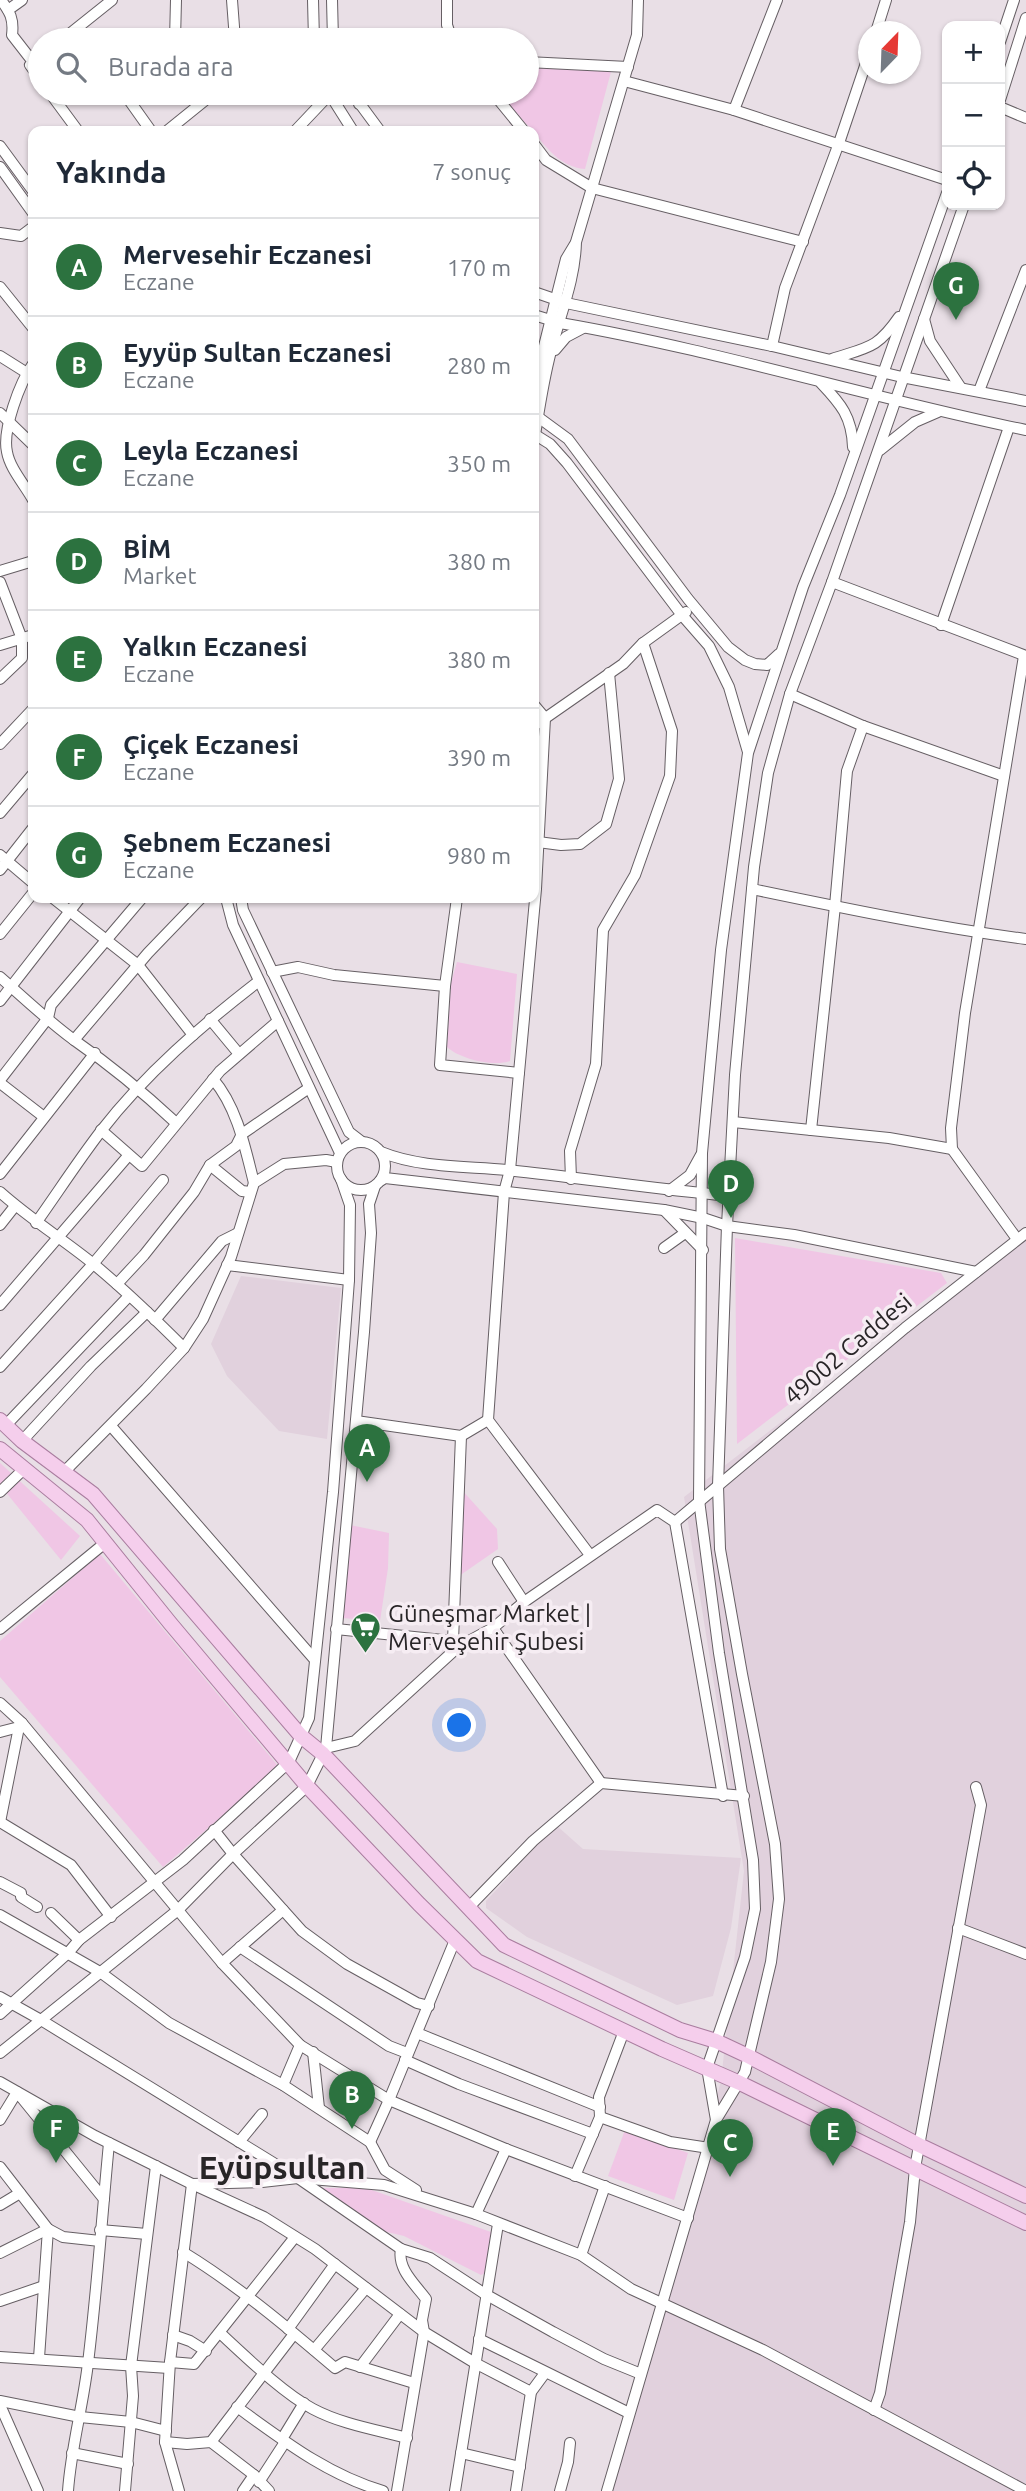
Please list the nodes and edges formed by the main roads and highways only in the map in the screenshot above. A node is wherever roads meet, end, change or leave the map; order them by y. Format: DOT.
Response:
graph roads {
  1 [pos="3,1422"];
  2 [pos="0,1449"];
  3 [pos="1026,2196"];
  4 [pos="1026,2223"];
  1 -- 3 [label="main road"];
  2 -- 4 [label="main road"];
}
